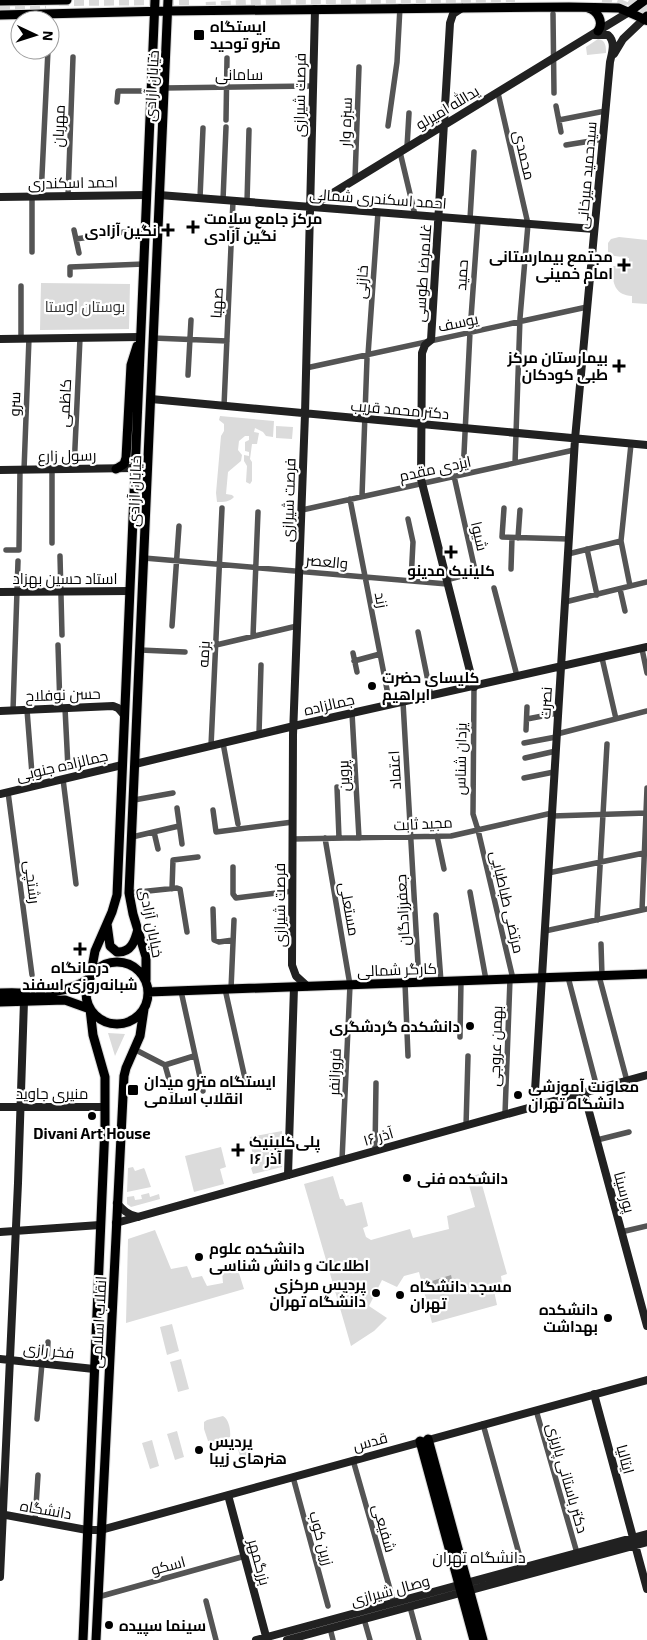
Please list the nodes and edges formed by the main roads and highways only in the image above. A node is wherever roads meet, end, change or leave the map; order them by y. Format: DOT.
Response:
graph roads {
  1 [pos="67,0"];
  2 [pos="155,0"];
  3 [pos="168,0"];
  4 [pos="645,0"];
  5 [pos="0,1"];
  6 [pos="608,3"];
  7 [pos="315,4"];
  8 [pos="585,7"];
  9 [pos="155,11"];
  10 [pos="168,11"];
  11 [pos="629,12"];
  12 [pos="60,16"];
  13 [pos="646,18"];
  14 [pos="595,33"];
  15 [pos="147,195"];
  16 [pos="160,195"];
  17 [pos="133,398"];
  18 [pos="151,399"];
  19 [pos="116,469"];
  20 [pos="107,924"];
  21 [pos="138,929"];
  22 [pos="647,974"];
  23 [pos="90,978"];
  24 [pos="146,980"];
  25 [pos="148,992"];
  26 [pos="0,993"];
  27 [pos="0,1002"];
  28 [pos="90,1009"];
  29 [pos="144,1009"];
  30 [pos="116,1223"];
  31 [pos="100,1225"];
  32 [pos="94,1369"];
  33 [pos="109,1369"];
  34 [pos="424,1440"];
  35 [pos="464,1588"];
  36 [pos="82,1640"];
  37 [pos="96,1640"];
  38 [pos="474,1640"];
  39 [pos="483,1640"];
  1 -- 5 [label="main road"];
  2 -- 9 [label="main road, خیابان آزادی"];
  3 -- 10 [label="main road, خیابان آزادی"];
  4 -- 11 [label="main road"];
  6 -- 8 [label="main road"];
  6 -- 11 [label="main road"];
  7 -- 8 [label="main road"];
  7 -- 10 [label="main road"];
  8 -- 14 [label="main road"];
  9 -- 10 [label="main road"];
  9 -- 12 [label="main road"];
  9 -- 15 [label="main road, خیابان آزادی"];
  10 -- 16 [label="main road, خیابان آزادی"];
  11 -- 13 [label="main road"];
  15 -- 16 [label="main road"];
  15 -- 17 [label="main road, خیابان آزادی"];
  16 -- 18 [label="main road, خیابان آزادی"];
  17 -- 18 [label="main road"];
  17 -- 19 [label="main road"];
  17 -- 20 [label="main road, خیابان آزادی"];
  18 -- 21 [label="main road, خیابان آزادی"];
  20 -- 21 [label="main road"];
  20 -- 23 [label="main road, خیابان آزادی"];
  21 -- 24 [label="main road, خیابان آزادی"];
  22 -- 25 [label="main road, کارگر شمالی"];
  23 -- 24 [label="main road"];
  23 -- 26 [label="main road"];
  23 -- 28 [label="main road"];
  24 -- 25 [label="main road"];
  25 -- 29 [label="main road"];
  27 -- 28 [label="main road"];
  28 -- 29 [label="main road"];
  28 -- 31 [label="main road, انقلاب اسلامی"];
  29 -- 30 [label="main road, انقلاب اسلامی"];
  30 -- 31 [label="main road"];
  30 -- 33 [label="main road, انقلاب اسلامی"];
  31 -- 32 [label="main road, انقلاب اسلامی"];
  32 -- 33 [label="main road"];
  32 -- 36 [label="main road, انقلاب اسلامی"];
  33 -- 37 [label="main road, انقلاب اسلامی"];
  34 -- 35 [label="main road"];
  35 -- 38 [label="main road"];
  35 -- 39 [label="main road"];
}
